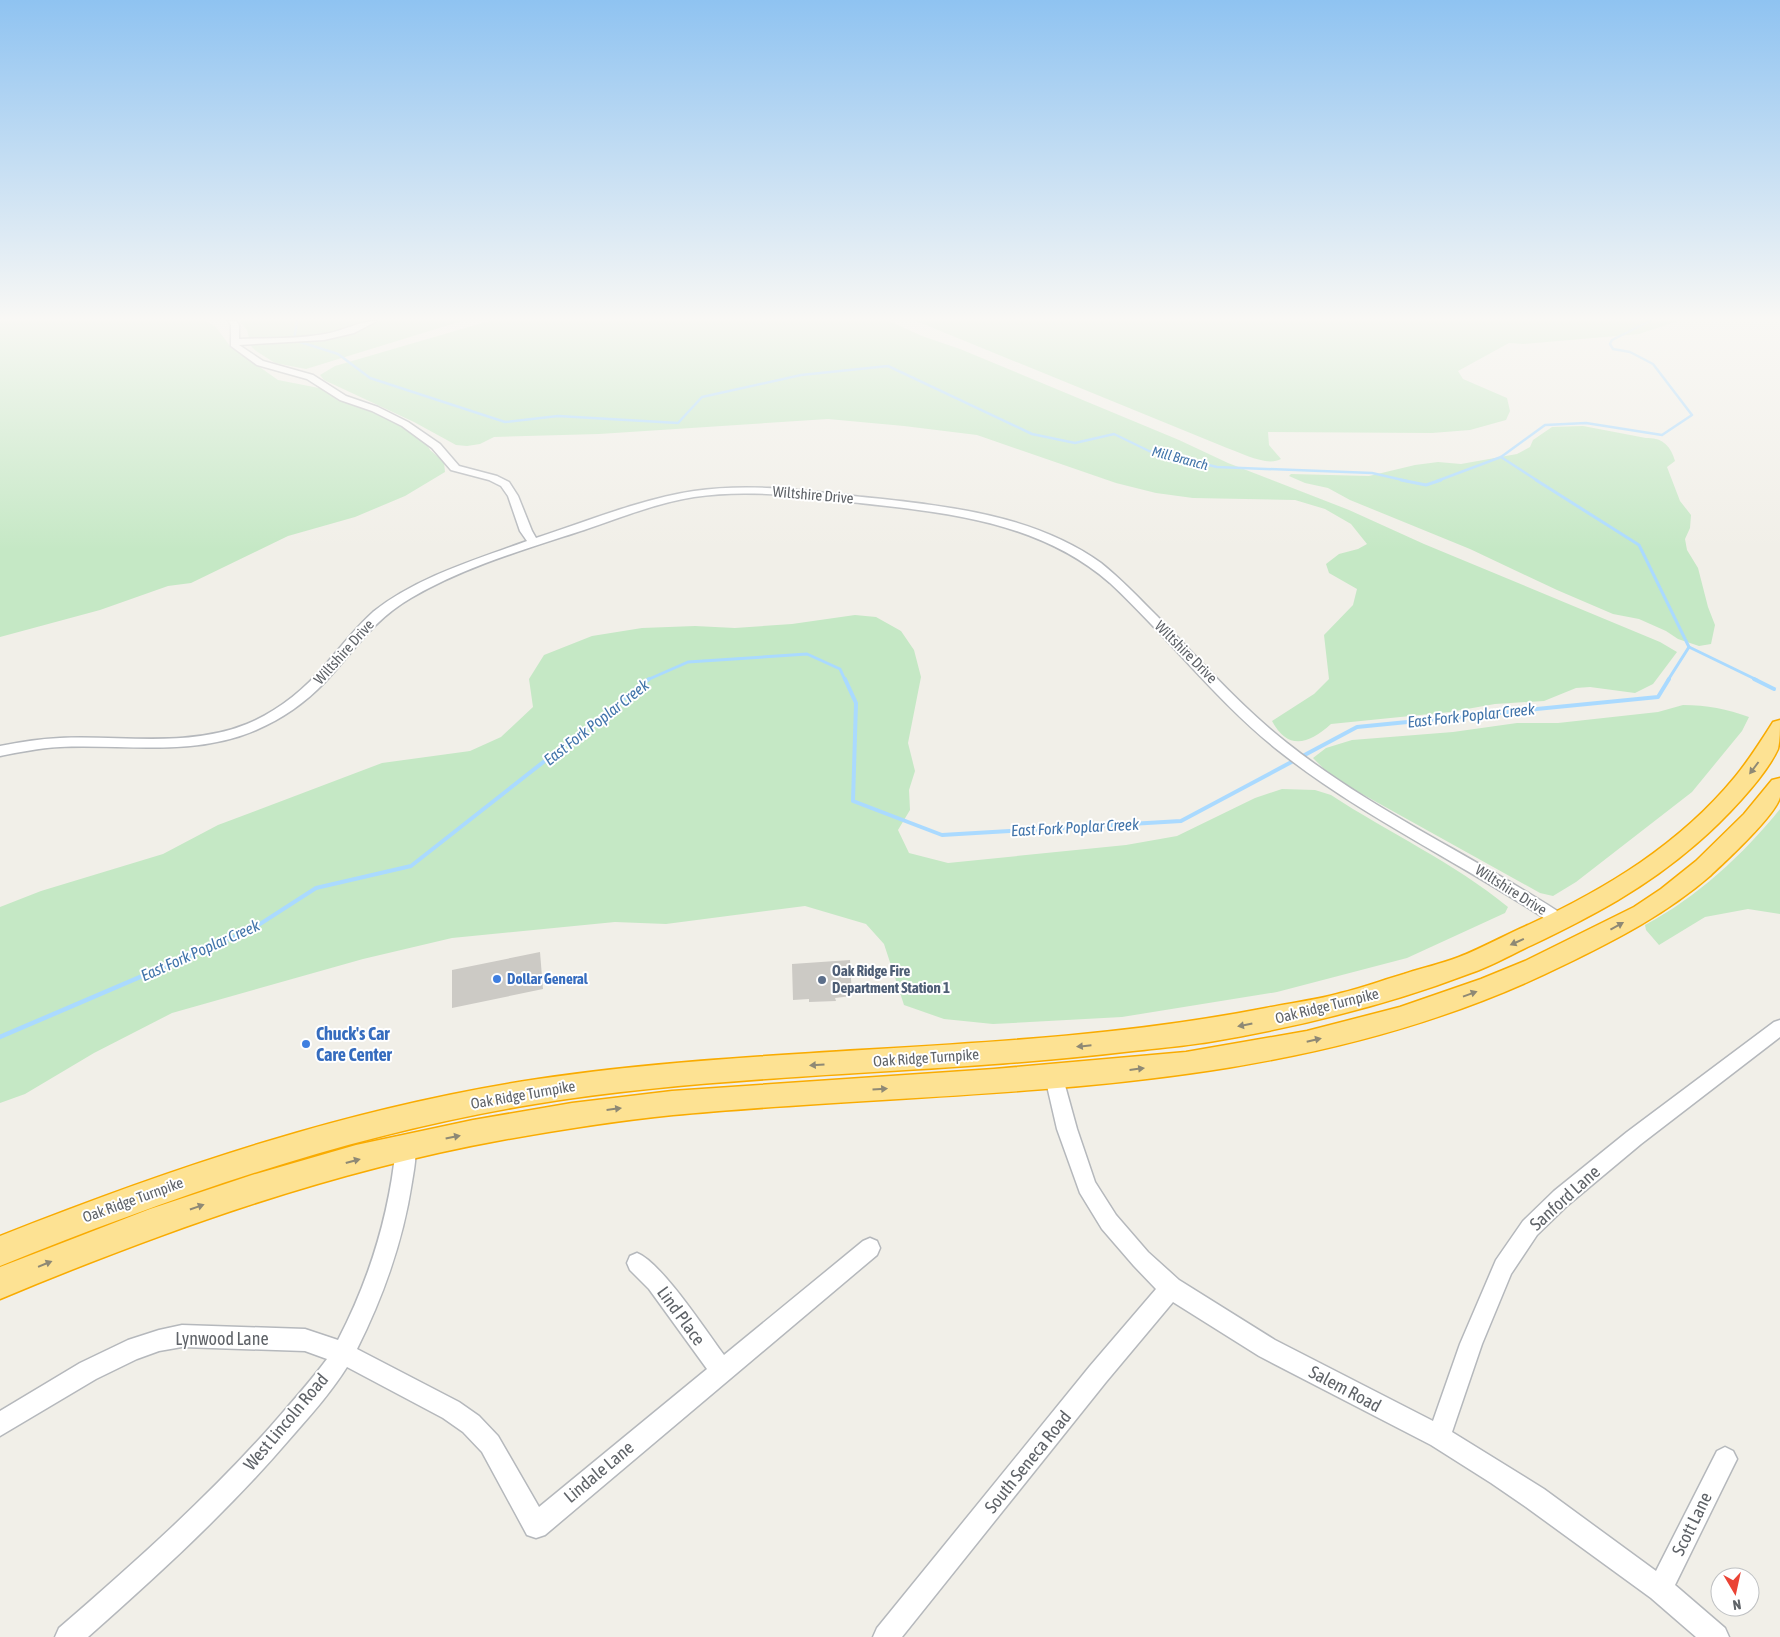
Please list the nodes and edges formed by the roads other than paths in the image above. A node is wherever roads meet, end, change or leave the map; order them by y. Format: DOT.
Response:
graph roads {
  1 [pos="342,397"];
  2 [pos="534,543"];
  3 [pos="1780,727"];
  4 [pos="0,751"];
  5 [pos="1780,785"];
  6 [pos="1724,806"];
  7 [pos="1751,821"];
  8 [pos="1562,922"];
  9 [pos="1587,942"];
  10 [pos="1780,1027"];
  11 [pos="1048,1050"];
  12 [pos="844,1063"];
  13 [pos="1054,1077"];
  14 [pos="846,1091"];
  15 [pos="408,1117"];
  16 [pos="406,1147"];
  17 [pos="870,1248"];
  18 [pos="0,1251"];
  19 [pos="637,1263"];
  20 [pos="0,1282"];
  21 [pos="1171,1288"];
  22 [pos="343,1353"];
  23 [pos="722,1371"];
  24 [pos="0,1424"];
  25 [pos="1439,1438"];
  26 [pos="1725,1459"];
  27 [pos="1660,1589"];
  28 [pos="68,1637"];
  29 [pos="886,1637"];
  30 [pos="1716,1637"];
  1 -- 2 [label="street"];
  2 -- 4 [label="street, Wiltshire Drive"];
  2 -- 8 [label="street, Wiltshire Drive"];
  3 -- 6 [label="highway, Oak Ridge Turnpike, one-way"];
  5 -- 7 [label="highway, Oak Ridge Turnpike"];
  6 -- 7 [label="highway"];
  6 -- 8 [label="highway, Oak Ridge Turnpike"];
  9 -- 7 [label="highway, Oak Ridge Turnpike, one-way"];
  8 -- 9 [label="highway"];
  8 -- 11 [label="highway, Oak Ridge Turnpike, one-way"];
  13 -- 9 [label="highway, Oak Ridge Turnpike, one-way"];
  10 -- 25 [label="street, Sanford Lane"];
  11 -- 12 [label="highway, Oak Ridge Turnpike"];
  11 -- 13 [label="highway"];
  12 -- 14 [label="highway"];
  12 -- 15 [label="highway, Oak Ridge Turnpike, one-way"];
  14 -- 13 [label="highway, Oak Ridge Turnpike, one-way"];
  13 -- 21 [label="street, Salem Road"];
  16 -- 14 [label="highway, Oak Ridge Turnpike, one-way"];
  15 -- 16 [label="highway"];
  15 -- 18 [label="highway, Oak Ridge Turnpike"];
  20 -- 16 [label="highway, Oak Ridge Turnpike, one-way"];
  16 -- 22 [label="street, West Lincoln Road"];
  17 -- 23 [label="street, Lindale Lane"];
  19 -- 23 [label="street, Lind Place"];
  21 -- 25 [label="street, Salem Road"];
  21 -- 29 [label="street, South Seneca Road"];
  22 -- 23 [label="street, Lindale Lane"];
  22 -- 24 [label="street, Lynwood Lane"];
  22 -- 28 [label="street, West Lincoln Road"];
  25 -- 27 [label="street, Salem Road"];
  26 -- 27 [label="street, Scott Lane"];
  27 -- 30 [label="street, Salem Road"];
}
